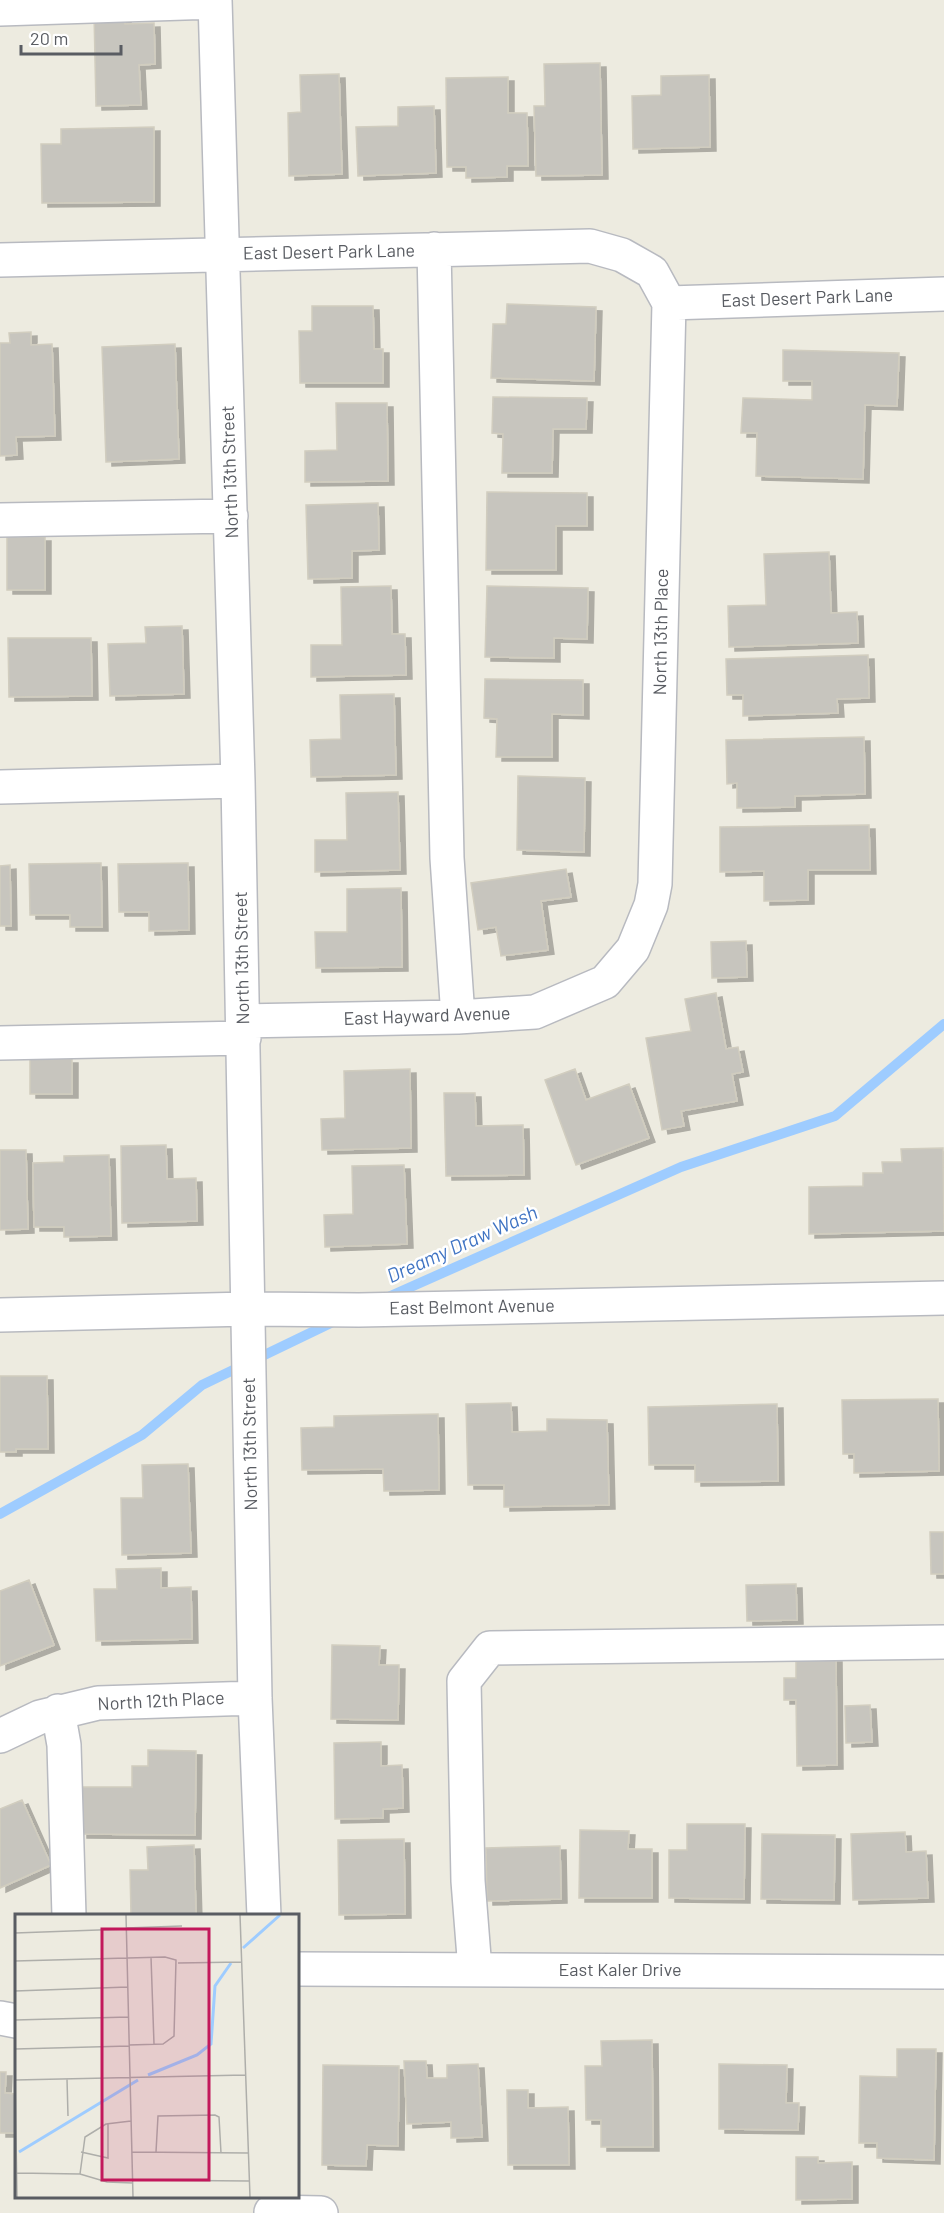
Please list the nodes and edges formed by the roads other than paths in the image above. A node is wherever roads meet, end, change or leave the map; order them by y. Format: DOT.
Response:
graph roads {
  1 [pos="215,1"];
  2 [pos="0,9"];
  3 [pos="434,249"];
  4 [pos="223,254"];
  5 [pos="0,260"];
  6 [pos="944,294"];
  7 [pos="669,303"];
  8 [pos="231,516"];
  9 [pos="0,520"];
  10 [pos="238,781"];
  11 [pos="0,787"];
  12 [pos="605,982"];
  13 [pos="458,1017"];
  14 [pos="244,1029"];
  15 [pos="0,1043"];
  16 [pos="944,1298"];
  17 [pos="248,1309"];
  18 [pos="0,1315"];
  19 [pos="944,1642"];
  20 [pos="255,1698"];
  21 [pos="58,1711"];
  22 [pos="0,1736"];
  23 [pos="69,1914"];
  24 [pos="264,1914"];
  25 [pos="298,1969"];
  26 [pos="475,1970"];
  27 [pos="944,1972"];
  28 [pos="0,2018"];
  29 [pos="15,2022"];
  30 [pos="271,2207"];
  31 [pos="321,2213"];
  1 -- 2 [label="street"];
  1 -- 4 [label="street, North 13th Street"];
  3 -- 4 [label="street, East Desert Park Lane"];
  3 -- 7 [label="street, East Desert Park Lane"];
  3 -- 13 [label="street"];
  4 -- 5 [label="street, East Desert Park Lane"];
  4 -- 8 [label="street, North 13th Street"];
  6 -- 7 [label="street, East Desert Park Lane"];
  7 -- 12 [label="street, North 13th Place"];
  8 -- 9 [label="street"];
  8 -- 10 [label="street, North 13th Street"];
  10 -- 11 [label="street"];
  10 -- 14 [label="street, North 13th Street"];
  12 -- 13 [label="street, East Hayward Avenue"];
  13 -- 14 [label="street, East Hayward Avenue"];
  14 -- 15 [label="street, East Hayward Avenue"];
  14 -- 17 [label="street, North 13th Street"];
  16 -- 17 [label="street, East Belmont Avenue"];
  17 -- 18 [label="street, East Belmont Avenue"];
  17 -- 20 [label="street, North 13th Street"];
  19 -- 26 [label="street"];
  20 -- 21 [label="street, North 12th Place"];
  20 -- 24 [label="street, North 13th Street"];
  21 -- 22 [label="street, North 12th Place"];
  21 -- 23 [label="street"];
  25 -- 26 [label="street, East Kaler Drive"];
  26 -- 27 [label="street, East Kaler Drive"];
  28 -- 29 [label="street"];
  30 -- 31 [label="street"];
}
